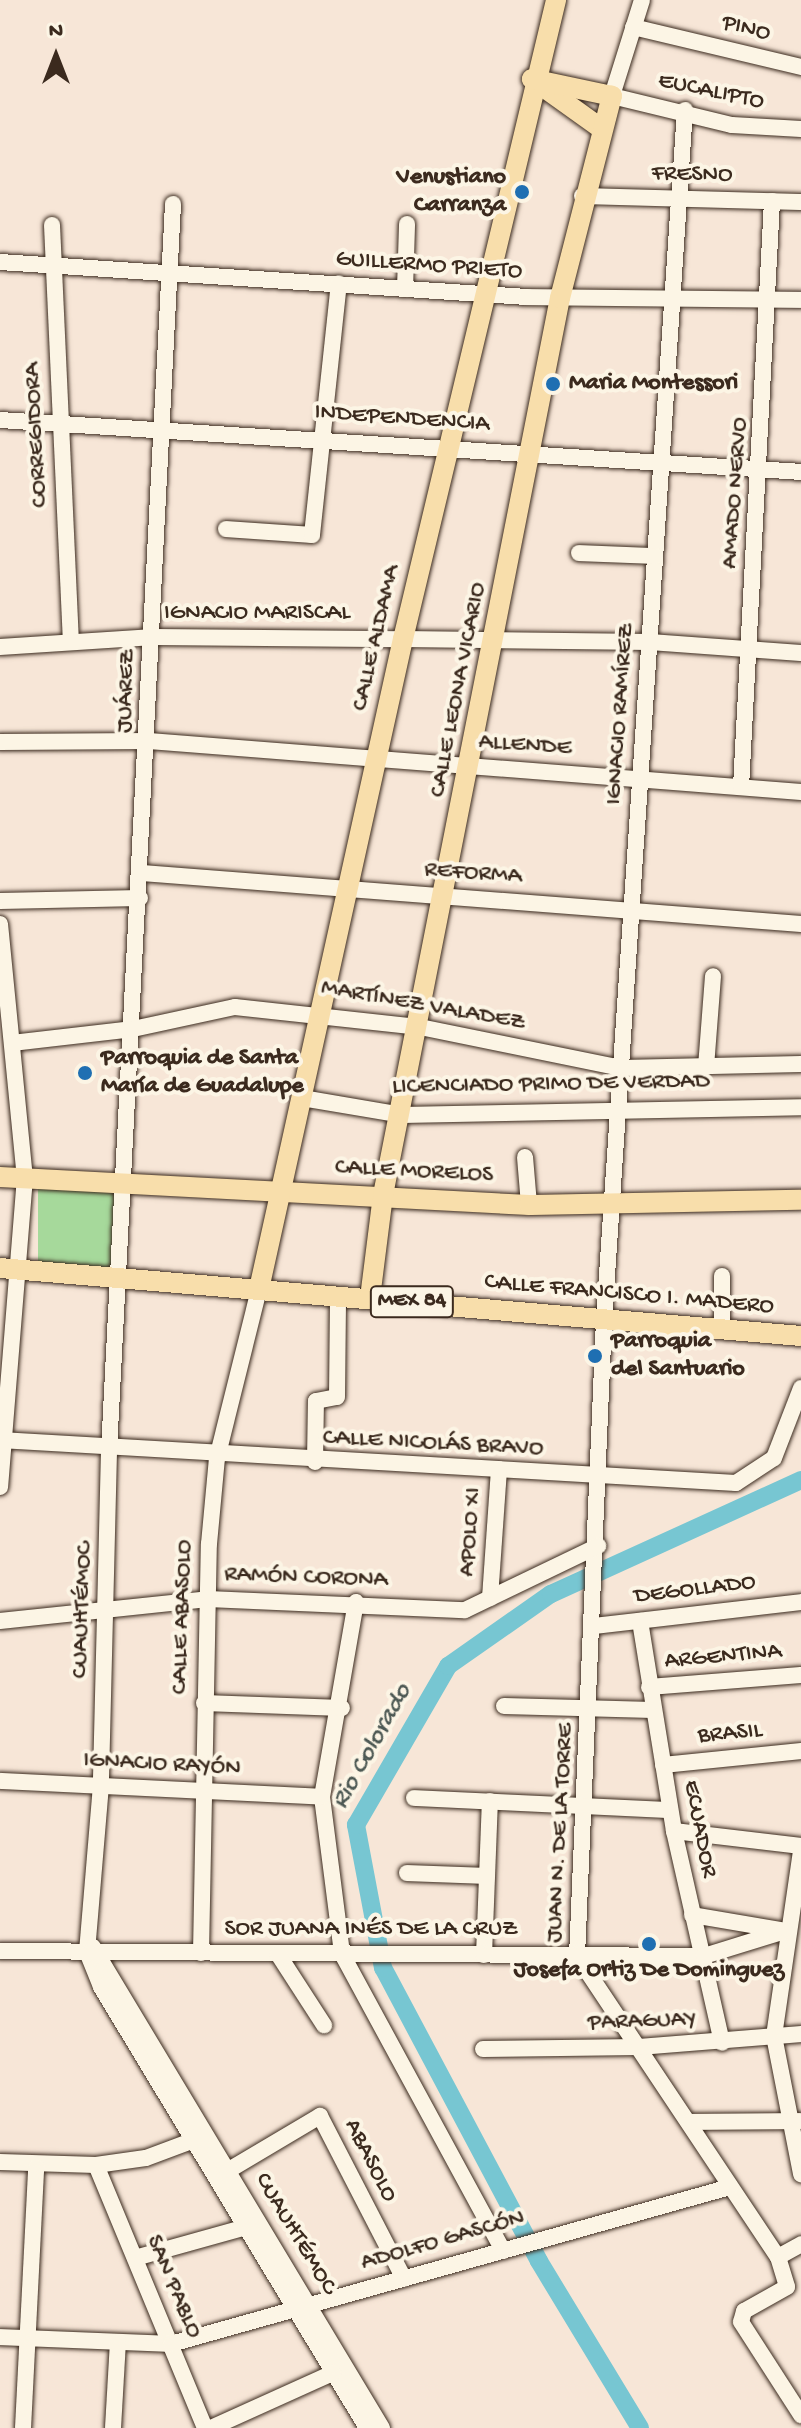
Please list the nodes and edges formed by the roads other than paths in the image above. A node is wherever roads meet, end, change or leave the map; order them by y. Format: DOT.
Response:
graph roads {
  1 [pos="556,0"];
  2 [pos="642,0"];
  3 [pos="633,27"];
  4 [pos="801,67"];
  5 [pos="532,79"];
  6 [pos="612,96"];
  7 [pos="685,110"];
  8 [pos="602,129"];
  9 [pos="801,129"];
  10 [pos="582,196"];
  11 [pos="679,199"];
  12 [pos="772,201"];
  13 [pos="801,202"];
  14 [pos="173,204"];
  15 [pos="407,224"];
  16 [pos="52,225"];
  17 [pos="0,262"];
  18 [pos="54,266"];
  19 [pos="172,276"];
  20 [pos="339,283"];
  21 [pos="405,289"];
  22 [pos="484,294"];
  23 [pos="560,298"];
  24 [pos="769,299"];
  25 [pos="801,300"];
  26 [pos="672,301"];
  27 [pos="0,420"];
  28 [pos="61,421"];
  29 [pos="162,426"];
  30 [pos="319,438"];
  31 [pos="448,445"];
  32 [pos="530,452"];
  33 [pos="662,462"];
  34 [pos="761,469"];
  35 [pos="801,472"];
  36 [pos="226,529"];
  37 [pos="579,553"];
  38 [pos="655,556"];
  39 [pos="154,637"];
  40 [pos="403,639"];
  41 [pos="495,641"];
  42 [pos="71,642"];
  43 [pos="650,642"];
  44 [pos="0,647"];
  45 [pos="750,650"];
  46 [pos="801,653"];
  47 [pos="149,741"];
  48 [pos="0,742"];
  49 [pos="377,759"];
  50 [pos="471,766"];
  51 [pos="641,780"];
  52 [pos="741,787"];
  53 [pos="801,792"];
  54 [pos="142,873"];
  55 [pos="351,889"];
  56 [pos="445,896"];
  57 [pos="140,898"];
  58 [pos="0,901"];
  59 [pos="632,911"];
  60 [pos="0,924"];
  61 [pos="801,924"];
  62 [pos="713,976"];
  63 [pos="324,1012"];
  64 [pos="420,1027"];
  65 [pos="133,1029"];
  66 [pos="12,1043"];
  67 [pos="801,1064"];
  68 [pos="706,1067"];
  69 [pos="622,1068"];
  70 [pos="8,1077"];
  71 [pos="302,1098"];
  72 [pos="619,1106"];
  73 [pos="801,1107"];
  74 [pos="402,1115"];
  75 [pos="525,1157"];
  76 [pos="0,1177"];
  77 [pos="25,1177"];
  78 [pos="123,1179"];
  79 [pos="281,1192"];
  80 [pos="383,1195"];
  81 [pos="801,1200"];
  82 [pos="613,1202"];
  83 [pos="529,1205"];
  84 [pos="0,1268"];
  85 [pos="23,1269"];
  86 [pos="722,1276"];
  87 [pos="121,1279"];
  88 [pos="259,1289"];
  89 [pos="338,1295"];
  90 [pos="370,1298"];
  91 [pos="604,1320"];
  92 [pos="722,1330"];
  93 [pos="801,1336"];
  94 [pos="801,1388"];
  95 [pos="3,1440"];
  96 [pos="109,1451"];
  97 [pos="217,1458"];
  98 [pos="315,1462"];
  99 [pos="499,1469"];
  100 [pos="599,1479"];
  101 [pos="0,1487"];
  102 [pos="598,1551"];
  103 [pos="490,1598"];
  104 [pos="208,1599"];
  105 [pos="356,1602"];
  106 [pos="801,1602"];
  107 [pos="106,1612"];
  108 [pos="0,1621"];
  109 [pos="640,1621"];
  110 [pos="594,1626"];
  111 [pos="801,1675"];
  112 [pos="649,1687"];
  113 [pos="204,1703"];
  114 [pos="504,1706"];
  115 [pos="342,1708"];
  116 [pos="653,1710"];
  117 [pos="592,1713"];
  118 [pos="801,1751"];
  119 [pos="663,1765"];
  120 [pos="0,1781"];
  121 [pos="101,1785"];
  122 [pos="203,1792"];
  123 [pos="322,1797"];
  124 [pos="414,1798"];
  125 [pos="490,1801"];
  126 [pos="584,1804"];
  127 [pos="670,1810"];
  128 [pos="674,1831"];
  129 [pos="801,1848"];
  130 [pos="407,1873"];
  131 [pos="487,1876"];
  132 [pos="692,1915"];
  133 [pos="792,1932"];
  134 [pos="91,1949"];
  135 [pos="0,1951"];
  136 [pos="201,1953"];
  137 [pos="278,1954"];
  138 [pos="344,1954"];
  139 [pos="484,1955"];
  140 [pos="577,1956"];
  141 [pos="704,1956"];
  142 [pos="324,2025"];
  143 [pos="801,2034"];
  144 [pos="774,2036"];
  145 [pos="722,2043"];
  146 [pos="639,2047"];
  147 [pos="483,2049"];
  148 [pos="797,2121"];
  149 [pos="690,2122"];
  150 [pos="201,2137"];
  151 [pos="0,2162"];
  152 [pos="96,2165"];
  153 [pos="36,2167"];
  154 [pos="229,2170"];
  155 [pos="801,2174"];
  156 [pos="730,2187"];
  157 [pos="261,2222"];
  158 [pos="244,2228"];
  159 [pos="801,2244"];
  160 [pos="505,2251"];
  161 [pos="778,2257"];
  162 [pos="135,2258"];
  163 [pos="404,2279"];
  164 [pos="302,2306"];
  165 [pos="0,2337"];
  166 [pos="28,2338"];
  167 [pos="118,2342"];
  168 [pos="171,2344"];
  169 [pos="333,2373"];
  170 [pos="801,2415"];
  171 [pos="23,2428"];
  172 [pos="113,2428"];
  173 [pos="208,2428"];
  174 [pos="367,2428"];
  175 [pos="382,2428"];
  1 -- 5 [label="main road, CALLE ALDAMA"];
  2 -- 3 [label="street"];
  3 -- 4 [label="street, PINO"];
  3 -- 6 [label="street"];
  5 -- 6 [label="main road"];
  5 -- 8 [label="main road"];
  5 -- 22 [label="main road, CALLE ALDAMA"];
  6 -- 7 [label="street, EUCALIPTO"];
  6 -- 8 [label="main road, CALLE LEONA VICARIO"];
  7 -- 9 [label="street, EUCALIPTO"];
  7 -- 11 [label="street, IGNACIO RAMÍREZ"];
  8 -- 10 [label="main road, CALLE LEONA VICARIO"];
  10 -- 11 [label="street, FRESNO"];
  10 -- 23 [label="main road, CALLE LEONA VICARIO"];
  11 -- 12 [label="street, FRESNO"];
  11 -- 26 [label="street, IGNACIO RAMÍREZ"];
  12 -- 13 [label="street, FRESNO"];
  12 -- 24 [label="street, AMADO NERVO"];
  14 -- 19 [label="street, JUÁREZ"];
  15 -- 21 [label="street"];
  16 -- 18 [label="street, CORREGIDORA"];
  17 -- 18 [label="street, GUILLERMO PRIETO"];
  18 -- 19 [label="street, GUILLERMO PRIETO"];
  18 -- 28 [label="street, CORREGIDORA"];
  19 -- 20 [label="street, GUILLERMO PRIETO"];
  19 -- 29 [label="street, JUÁREZ"];
  20 -- 21 [label="street, GUILLERMO PRIETO"];
  20 -- 30 [label="street"];
  21 -- 22 [label="street, GUILLERMO PRIETO"];
  22 -- 23 [label="street, GUILLERMO PRIETO"];
  22 -- 31 [label="main road, CALLE ALDAMA"];
  23 -- 26 [label="street, GUILLERMO PRIETO"];
  23 -- 32 [label="main road, CALLE LEONA VICARIO"];
  24 -- 25 [label="street, GUILLERMO PRIETO"];
  24 -- 26 [label="street, GUILLERMO PRIETO"];
  24 -- 34 [label="street, AMADO NERVO"];
  26 -- 33 [label="street, IGNACIO RAMÍREZ"];
  27 -- 28 [label="street, INDEPENDENCIA"];
  28 -- 29 [label="street, INDEPENDENCIA"];
  28 -- 42 [label="street, CORREGIDORA"];
  29 -- 30 [label="street, INDEPENDENCIA"];
  29 -- 39 [label="street, JUÁREZ"];
  30 -- 31 [label="street, INDEPENDENCIA"];
  30 -- 36 [label="street"];
  31 -- 32 [label="street, INDEPENDENCIA"];
  31 -- 40 [label="main road, CALLE ALDAMA"];
  32 -- 33 [label="street, INDEPENDENCIA"];
  32 -- 41 [label="main road, CALLE LEONA VICARIO"];
  33 -- 34 [label="street, INDEPENDENCIA"];
  33 -- 38 [label="street, IGNACIO RAMÍREZ"];
  34 -- 35 [label="street, INDEPENDENCIA"];
  34 -- 45 [label="street, AMADO NERVO"];
  37 -- 38 [label="street"];
  38 -- 43 [label="street, IGNACIO RAMÍREZ"];
  39 -- 40 [label="street, IGNACIO MARISCAL"];
  39 -- 42 [label="street, IGNACIO MARISCAL"];
  39 -- 47 [label="street, JUÁREZ"];
  40 -- 41 [label="street, IGNACIO MARISCAL"];
  40 -- 49 [label="main road, CALLE ALDAMA"];
  41 -- 43 [label="street, IGNACIO MARISCAL"];
  41 -- 50 [label="main road, CALLE LEONA VICARIO"];
  42 -- 44 [label="street, IGNACIO MARISCAL"];
  43 -- 45 [label="street, IGNACIO MARISCAL"];
  43 -- 51 [label="street, IGNACIO RAMÍREZ"];
  45 -- 46 [label="street, IGNACIO MARISCAL"];
  45 -- 52 [label="street, AMADO NERVO"];
  47 -- 48 [label="street, ALLENDE"];
  47 -- 49 [label="street, ALLENDE"];
  47 -- 54 [label="street, JUÁREZ"];
  49 -- 50 [label="street, ALLENDE"];
  49 -- 55 [label="main road, CALLE ALDAMA"];
  50 -- 51 [label="street, ALLENDE"];
  50 -- 56 [label="main road, CALLE LEONA VICARIO"];
  51 -- 52 [label="street, ALLENDE"];
  51 -- 59 [label="street, IGNACIO RAMÍREZ"];
  52 -- 53 [label="street, ALLENDE"];
  54 -- 55 [label="street, REFORMA"];
  54 -- 57 [label="street, JUÁREZ"];
  55 -- 56 [label="street, REFORMA"];
  55 -- 63 [label="main road, CALLE ALDAMA"];
  56 -- 59 [label="street, REFORMA"];
  56 -- 64 [label="main road, CALLE LEONA VICARIO"];
  57 -- 58 [label="street"];
  57 -- 65 [label="street, JUÁREZ"];
  59 -- 61 [label="street, REFORMA"];
  59 -- 69 [label="street, IGNACIO RAMÍREZ"];
  60 -- 66 [label="street"];
  62 -- 68 [label="street"];
  63 -- 64 [label="street, MARTÍNEZ VALADEZ"];
  63 -- 65 [label="street, MARTÍNEZ VALADEZ"];
  63 -- 71 [label="main road, CALLE ALDAMA"];
  64 -- 69 [label="street, MARTÍNEZ VALADEZ"];
  64 -- 74 [label="main road, CALLE LEONA VICARIO"];
  65 -- 66 [label="street, MARTÍNEZ VALADEZ"];
  65 -- 78 [label="street, JUÁREZ"];
  66 -- 70 [label="street"];
  67 -- 68 [label="street, MARTÍNEZ VALADEZ"];
  68 -- 69 [label="street, MARTÍNEZ VALADEZ"];
  69 -- 72 [label="street, IGNACIO RAMÍREZ"];
  70 -- 77 [label="street"];
  71 -- 74 [label="street, LICENCIADO PRIMO DE VERDAD"];
  71 -- 79 [label="main road, CALLE ALDAMA"];
  72 -- 73 [label="street, LICENCIADO PRIMO DE VERDAD"];
  72 -- 74 [label="street, LICENCIADO PRIMO DE VERDAD"];
  72 -- 82 [label="street, IGNACIO RAMÍREZ"];
  74 -- 80 [label="main road, CALLE LEONA VICARIO"];
  75 -- 83 [label="street"];
  76 -- 77 [label="main road, CALLE MORELOS"];
  77 -- 78 [label="main road, CALLE MORELOS"];
  77 -- 85 [label="street"];
  78 -- 79 [label="main road, CALLE MORELOS"];
  78 -- 87 [label="street, JUÁREZ"];
  79 -- 80 [label="main road, CALLE MORELOS"];
  79 -- 88 [label="main road, CALLE ALDAMA"];
  80 -- 83 [label="main road, CALLE MORELOS"];
  80 -- 90 [label="main road, CALLE LEONA VICARIO"];
  81 -- 82 [label="main road, CALLE MORELOS"];
  82 -- 83 [label="main road, CALLE MORELOS"];
  82 -- 91 [label="street, IGNACIO RAMÍREZ"];
  84 -- 85 [label="main road, MEX 84"];
  85 -- 87 [label="main road, CALLE FRANCISCO I. MADERO / MEX 84"];
  85 -- 95 [label="street"];
  86 -- 92 [label="street"];
  87 -- 88 [label="main road, CALLE FRANCISCO I. MADERO / MEX 84"];
  87 -- 96 [label="street, CUAUHTÉMOC"];
  88 -- 89 [label="main road, CALLE FRANCISCO I. MADERO / MEX 84"];
  88 -- 97 [label="street, CALLE ABASOLO"];
  89 -- 90 [label="main road, CALLE FRANCISCO I. MADERO / MEX 84"];
  89 -- 98 [label="street"];
  90 -- 91 [label="main road, CALLE FRANCISCO I. MADERO / MEX 84"];
  91 -- 92 [label="main road, CALLE FRANCISCO I. MADERO / MEX 84"];
  91 -- 100 [label="street, JUAN N. DE LA TORRE"];
  92 -- 93 [label="main road, CALLE FRANCISCO I. MADERO / MEX 84"];
  94 -- 100 [label="street, CALLE NICOLÁS BRAVO"];
  95 -- 96 [label="street, CALLE NICOLÁS BRAVO"];
  95 -- 101 [label="street"];
  96 -- 97 [label="street, CALLE NICOLÁS BRAVO"];
  96 -- 107 [label="street, CUAUHTÉMOC"];
  97 -- 98 [label="street, CALLE NICOLÁS BRAVO"];
  97 -- 104 [label="street, CALLE ABASOLO"];
  98 -- 99 [label="street, CALLE NICOLÁS BRAVO"];
  99 -- 100 [label="street, CALLE NICOLÁS BRAVO"];
  99 -- 103 [label="street, APOLO XI"];
  100 -- 102 [label="street, JUAN N. DE LA TORRE"];
  102 -- 103 [label="street, RAMÓN CORONA"];
  102 -- 110 [label="street, JUAN N. DE LA TORRE"];
  103 -- 105 [label="street, RAMÓN CORONA"];
  104 -- 105 [label="street, RAMÓN CORONA"];
  104 -- 107 [label="street, RAMÓN CORONA"];
  104 -- 113 [label="street, CALLE ABASOLO"];
  105 -- 115 [label="street"];
  106 -- 109 [label="street, DEGOLLADO"];
  107 -- 108 [label="street, RAMÓN CORONA"];
  107 -- 121 [label="street, CUAUHTÉMOC"];
  109 -- 110 [label="street, DEGOLLADO"];
  109 -- 112 [label="street, ECUADOR"];
  110 -- 117 [label="street, JUAN N. DE LA TORRE"];
  111 -- 112 [label="street, ARGENTINA"];
  112 -- 116 [label="street, ECUADOR"];
  113 -- 115 [label="street"];
  113 -- 122 [label="street, CALLE ABASOLO"];
  114 -- 117 [label="street, ARGENTINA"];
  115 -- 123 [label="street"];
  116 -- 117 [label="street, ARGENTINA"];
  116 -- 119 [label="street, ECUADOR"];
  117 -- 126 [label="street, JUAN N. DE LA TORRE"];
  118 -- 119 [label="street, BRASIL"];
  119 -- 127 [label="street, ECUADOR"];
  120 -- 121 [label="street, IGNACIO RAYÓN"];
  121 -- 122 [label="street, IGNACIO RAYÓN"];
  121 -- 134 [label="street, CUAUHTÉMOC"];
  122 -- 123 [label="street, IGNACIO RAYÓN"];
  122 -- 136 [label="street, CALLE ABASOLO"];
  123 -- 138 [label="street"];
  124 -- 125 [label="street"];
  125 -- 126 [label="street"];
  125 -- 131 [label="street"];
  126 -- 127 [label="street"];
  126 -- 140 [label="street, JUAN N. DE LA TORRE"];
  127 -- 128 [label="street, ECUADOR"];
  128 -- 129 [label="street"];
  128 -- 132 [label="street, ECUADOR"];
  129 -- 133 [label="street"];
  130 -- 131 [label="street"];
  131 -- 139 [label="street"];
  132 -- 133 [label="street"];
  132 -- 141 [label="street, ECUADOR"];
  133 -- 141 [label="street, SOR JUANA INÉS DE LA CRUZ"];
  133 -- 144 [label="street"];
  134 -- 135 [label="street, SOR JUANA INÉS DE LA CRUZ"];
  134 -- 136 [label="street, SOR JUANA INÉS DE LA CRUZ"];
  134 -- 150 [label="street, CUAUHTÉMOC"];
  136 -- 137 [label="street, SOR JUANA INÉS DE LA CRUZ"];
  137 -- 138 [label="street, SOR JUANA INÉS DE LA CRUZ"];
  137 -- 142 [label="street"];
  138 -- 139 [label="street, SOR JUANA INÉS DE LA CRUZ"];
  138 -- 160 [label="street"];
  139 -- 140 [label="street, SOR JUANA INÉS DE LA CRUZ"];
  140 -- 141 [label="street, SOR JUANA INÉS DE LA CRUZ"];
  140 -- 146 [label="street, JUAN N. DE LA TORRE"];
  141 -- 145 [label="street, ECUADOR"];
  143 -- 144 [label="street, PARAGUAY"];
  144 -- 145 [label="street, PARAGUAY"];
  144 -- 148 [label="street"];
  145 -- 146 [label="street, PARAGUAY"];
  146 -- 147 [label="street, PARAGUAY"];
  146 -- 149 [label="street, JUAN N. DE LA TORRE"];
  148 -- 149 [label="street"];
  148 -- 155 [label="street"];
  149 -- 156 [label="street, JUAN N. DE LA TORRE"];
  150 -- 152 [label="street"];
  150 -- 154 [label="street, CUAUHTÉMOC"];
  150 -- 158 [label="street, CUAUHTÉMOC"];
  151 -- 153 [label="street"];
  152 -- 153 [label="street"];
  152 -- 162 [label="street, SAN PABLO"];
  153 -- 166 [label="street"];
  154 -- 157 [label="street, CUAUHTÉMOC"];
  154 -- 163 [label="street, ABASOLO"];
  156 -- 160 [label="street, ADOLFO GASCÓN"];
  156 -- 161 [label="street, JUAN N. DE LA TORRE"];
  157 -- 158 [label="street"];
  157 -- 164 [label="street, CUAUHTÉMOC"];
  158 -- 162 [label="street"];
  158 -- 164 [label="street, CUAUHTÉMOC"];
  159 -- 161 [label="street"];
  160 -- 163 [label="street, ADOLFO GASCÓN"];
  161 -- 170 [label="street, JUAN N. DE LA TORRE"];
  162 -- 168 [label="street, SAN PABLO"];
  163 -- 164 [label="street, ADOLFO GASCÓN"];
  164 -- 168 [label="street, ADOLFO GASCÓN"];
  164 -- 169 [label="street, CUAUHTÉMOC"];
  164 -- 175 [label="street, CUAUHTÉMOC"];
  165 -- 166 [label="street, ADOLFO GASCÓN"];
  166 -- 167 [label="street, ADOLFO GASCÓN"];
  166 -- 171 [label="street"];
  167 -- 168 [label="street, ADOLFO GASCÓN"];
  167 -- 172 [label="street"];
  168 -- 173 [label="street, SAN PABLO"];
  169 -- 173 [label="street"];
  169 -- 174 [label="street, CUAUHTÉMOC"];
}
